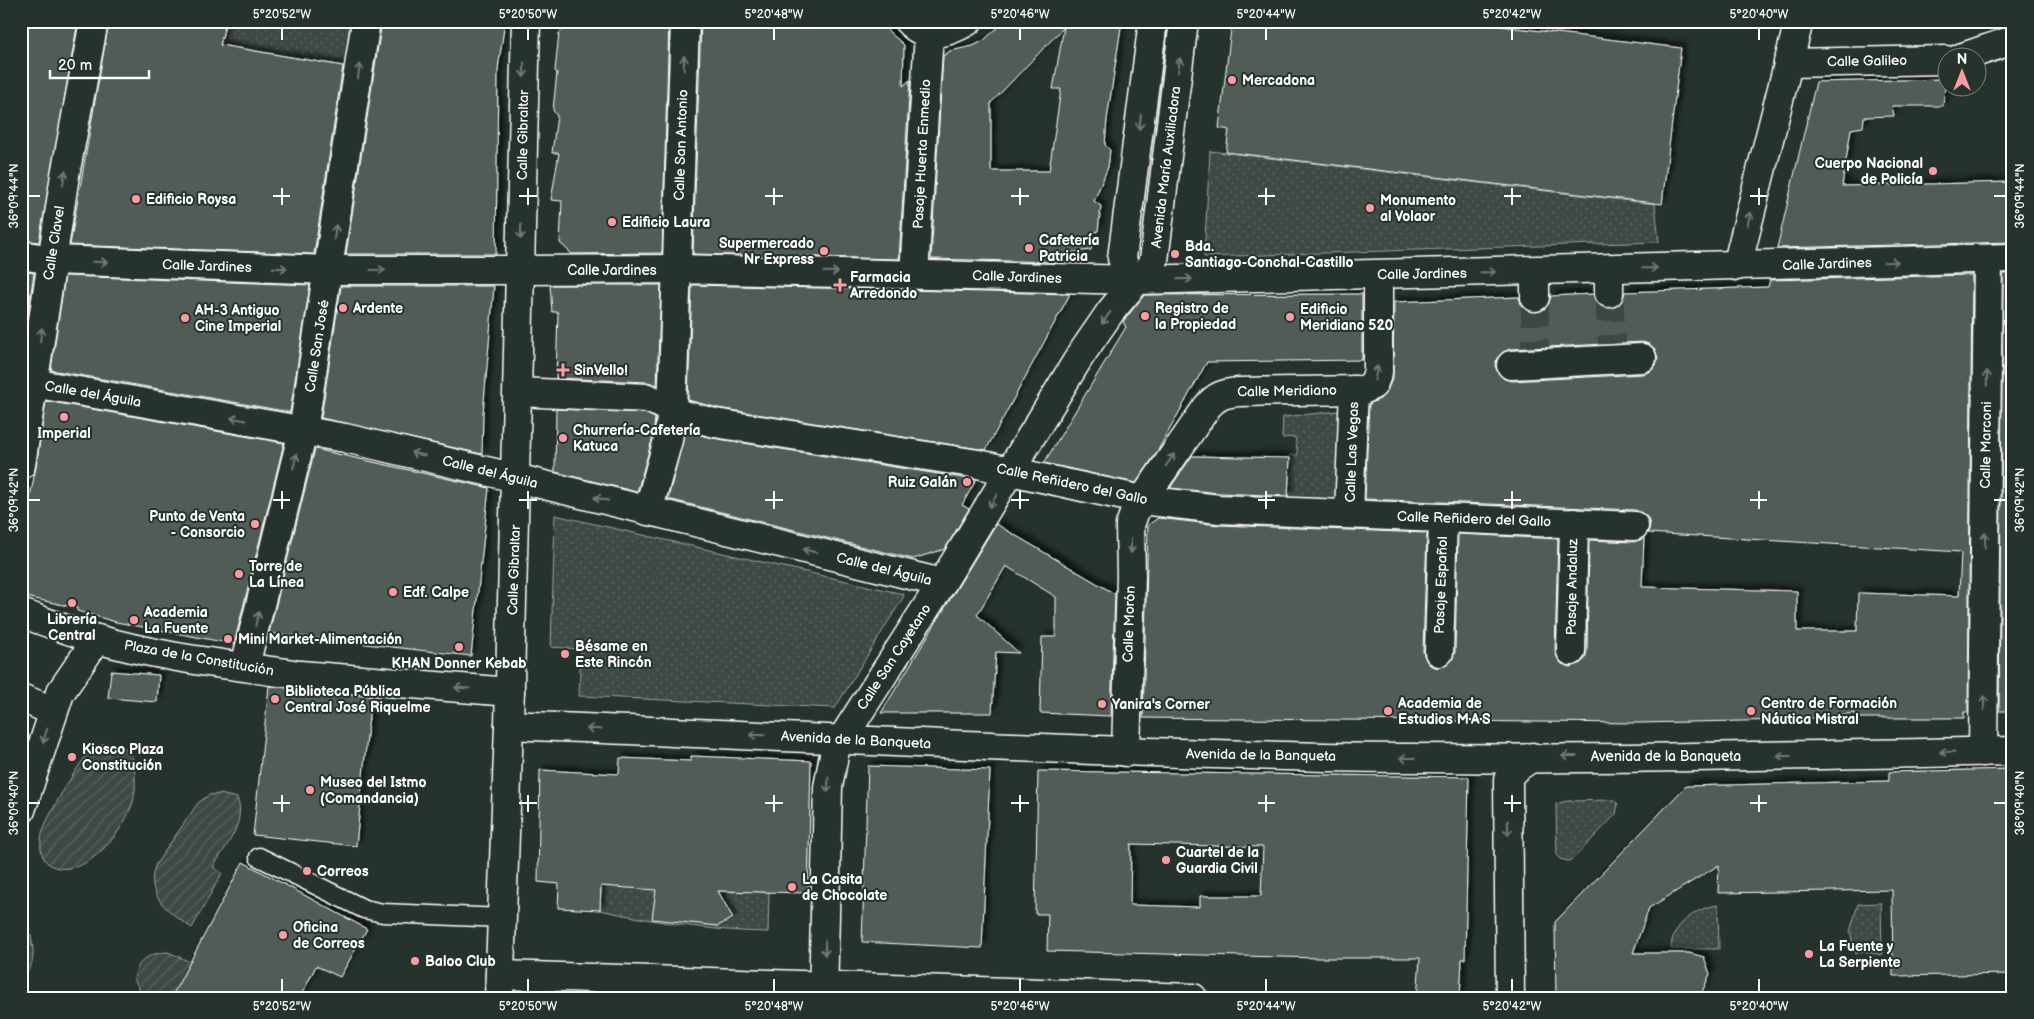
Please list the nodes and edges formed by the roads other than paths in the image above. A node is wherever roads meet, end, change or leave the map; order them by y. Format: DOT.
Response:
graph roads {
  1 [pos="94,21"];
  2 [pos="366,21"];
  3 [pos="526,21"];
  4 [pos="685,21"];
  5 [pos="968,21"];
  6 [pos="1153,21"];
  7 [pos="1184,21"];
  8 [pos="1799,21"];
  9 [pos="918,28"];
  10 [pos="2013,40"];
  11 [pos="1986,49"];
  12 [pos="1936,60"];
  13 [pos="1788,63"];
  14 [pos="21,255"];
  15 [pos="2000,258"];
  16 [pos="52,260"];
  17 [pos="1737,266"];
  18 [pos="677,269"];
  19 [pos="330,270"];
  20 [pos="522,270"];
  21 [pos="914,274"];
  22 [pos="1378,275"];
  23 [pos="1137,280"];
  24 [pos="1642,358"];
  25 [pos="1527,359"];
  26 [pos="27,382"];
  27 [pos="1354,390"];
  28 [pos="518,392"];
  29 [pos="672,412"];
  30 [pos="303,431"];
  31 [pos="21,465"];
  32 [pos="1010,472"];
  33 [pos="516,478"];
  34 [pos="1142,500"];
  35 [pos="648,511"];
  36 [pos="1349,514"];
  37 [pos="1443,518"];
  38 [pos="1574,523"];
  39 [pos="1634,526"];
  40 [pos="942,583"];
  41 [pos="21,612"];
  42 [pos="97,639"];
  43 [pos="1571,651"];
  44 [pos="1439,652"];
  45 [pos="245,666"];
  46 [pos="510,692"];
  47 [pos="21,698"];
  48 [pos="53,711"];
  49 [pos="509,725"];
  50 [pos="840,738"];
  51 [pos="2013,751"];
  52 [pos="1126,752"];
  53 [pos="1983,752"];
  54 [pos="1532,757"];
  55 [pos="21,810"];
  56 [pos="259,856"];
  57 [pos="503,918"];
  58 [pos="500,986"];
  59 [pos="824,991"];
  60 [pos="948,994"];
  61 [pos="1096,996"];
  62 [pos="1193,998"];
  63 [pos="1510,998"];
  16 -- 1 [label="street, Calle Clavel, one-way"];
  19 -- 2 [label="street, Calle San José, one-way"];
  3 -- 20 [label="street, Calle Gibraltar, one-way"];
  18 -- 4 [label="street, Calle San Antonio, one-way"];
  5 -- 9 [label="street, Pasaje Huerta Enmedio"];
  6 -- 23 [label="street, one-way"];
  23 -- 7 [label="street, Avenida María Auxiliadora, one-way"];
  8 -- 13 [label="street"];
  9 -- 21 [label="street, Pasaje Huerta Enmedio"];
  10 -- 11 [label="street"];
  12 -- 13 [label="street, Calle Galileo"];
  17 -- 13 [label="street, one-way"];
  14 -- 16 [label="street, Calle Jardines"];
  17 -- 15 [label="street, Calle Jardines, one-way"];
  53 -- 15 [label="street, Calle Marconi, one-way"];
  16 -- 19 [label="street, Calle Jardines, one-way"];
  26 -- 16 [label="street, Calle Clavel, one-way"];
  22 -- 17 [label="street, Calle Jardines, one-way"];
  18 -- 20 [label="street, Calle Jardines"];
  18 -- 21 [label="street, Calle Jardines, one-way"];
  18 -- 29 [label="street, Calle San Antonio"];
  19 -- 20 [label="street, Calle Jardines, one-way"];
  19 -- 30 [label="street, Calle San José"];
  20 -- 28 [label="street, Calle Gibraltar"];
  21 -- 23 [label="street, Calle Jardines"];
  23 -- 22 [label="street, Calle Jardines, one-way"];
  27 -- 22 [label="street, Calle Meridiano, one-way"];
  23 -- 32 [label="street, Calle San Cayetano, one-way"];
  24 -- 25 [label="street"];
  30 -- 26 [label="street, Calle del Águila, one-way"];
  26 -- 31 [label="street, Calle Clavel"];
  34 -- 27 [label="street, Calle Meridiano, one-way"];
  27 -- 36 [label="street, Calle Las Vegas"];
  28 -- 29 [label="street, Calle Reñidero del Gallo"];
  28 -- 33 [label="street, Calle Gibraltar"];
  29 -- 32 [label="street, Calle Reñidero del Gallo"];
  29 -- 35 [label="street, Calle San Antonio"];
  33 -- 30 [label="street, Calle del Águila, one-way"];
  45 -- 30 [label="street, Calle San José, one-way"];
  32 -- 34 [label="street, Calle Reñidero del Gallo"];
  32 -- 40 [label="street, Calle San Cayetano, one-way"];
  35 -- 33 [label="street, Calle del Águila, one-way"];
  33 -- 46 [label="street, Calle Gibraltar"];
  34 -- 36 [label="street, Calle Reñidero del Gallo"];
  34 -- 52 [label="street, Calle Morón, one-way"];
  40 -- 35 [label="street, Calle del Águila, one-way"];
  36 -- 37 [label="street, Calle Reñidero del Gallo"];
  37 -- 38 [label="street, Calle Reñidero del Gallo"];
  37 -- 44 [label="street, Pasaje Español"];
  38 -- 39 [label="street, Calle Reñidero del Gallo"];
  38 -- 43 [label="street, Pasaje Andaluz"];
  40 -- 50 [label="street, Calle San Cayetano"];
  41 -- 42 [label="street, Plaza de la Constitución"];
  42 -- 45 [label="street, Plaza de la Constitución"];
  42 -- 48 [label="street"];
  46 -- 45 [label="street, Plaza de la Constitución, one-way"];
  46 -- 49 [label="street, Calle Gibraltar"];
  47 -- 48 [label="street"];
  48 -- 55 [label="street, one-way"];
  50 -- 49 [label="street, Avenida de la Banqueta, one-way"];
  49 -- 57 [label="street, Calle Gibraltar"];
  50 -- 52 [label="street, Avenida de la Banqueta"];
  50 -- 59 [label="street, Calle San Cayetano, one-way"];
  51 -- 53 [label="street, Avenida de la Banqueta"];
  54 -- 52 [label="street, Avenida de la Banqueta, one-way"];
  53 -- 54 [label="street, Avenida de la Banqueta, one-way"];
  54 -- 63 [label="street, one-way"];
  56 -- 57 [label="lane"];
  57 -- 58 [label="street, Calle Gibraltar"];
  58 -- 59 [label="street"];
  59 -- 60 [label="street"];
  60 -- 61 [label="street"];
  61 -- 62 [label="street"];
}
